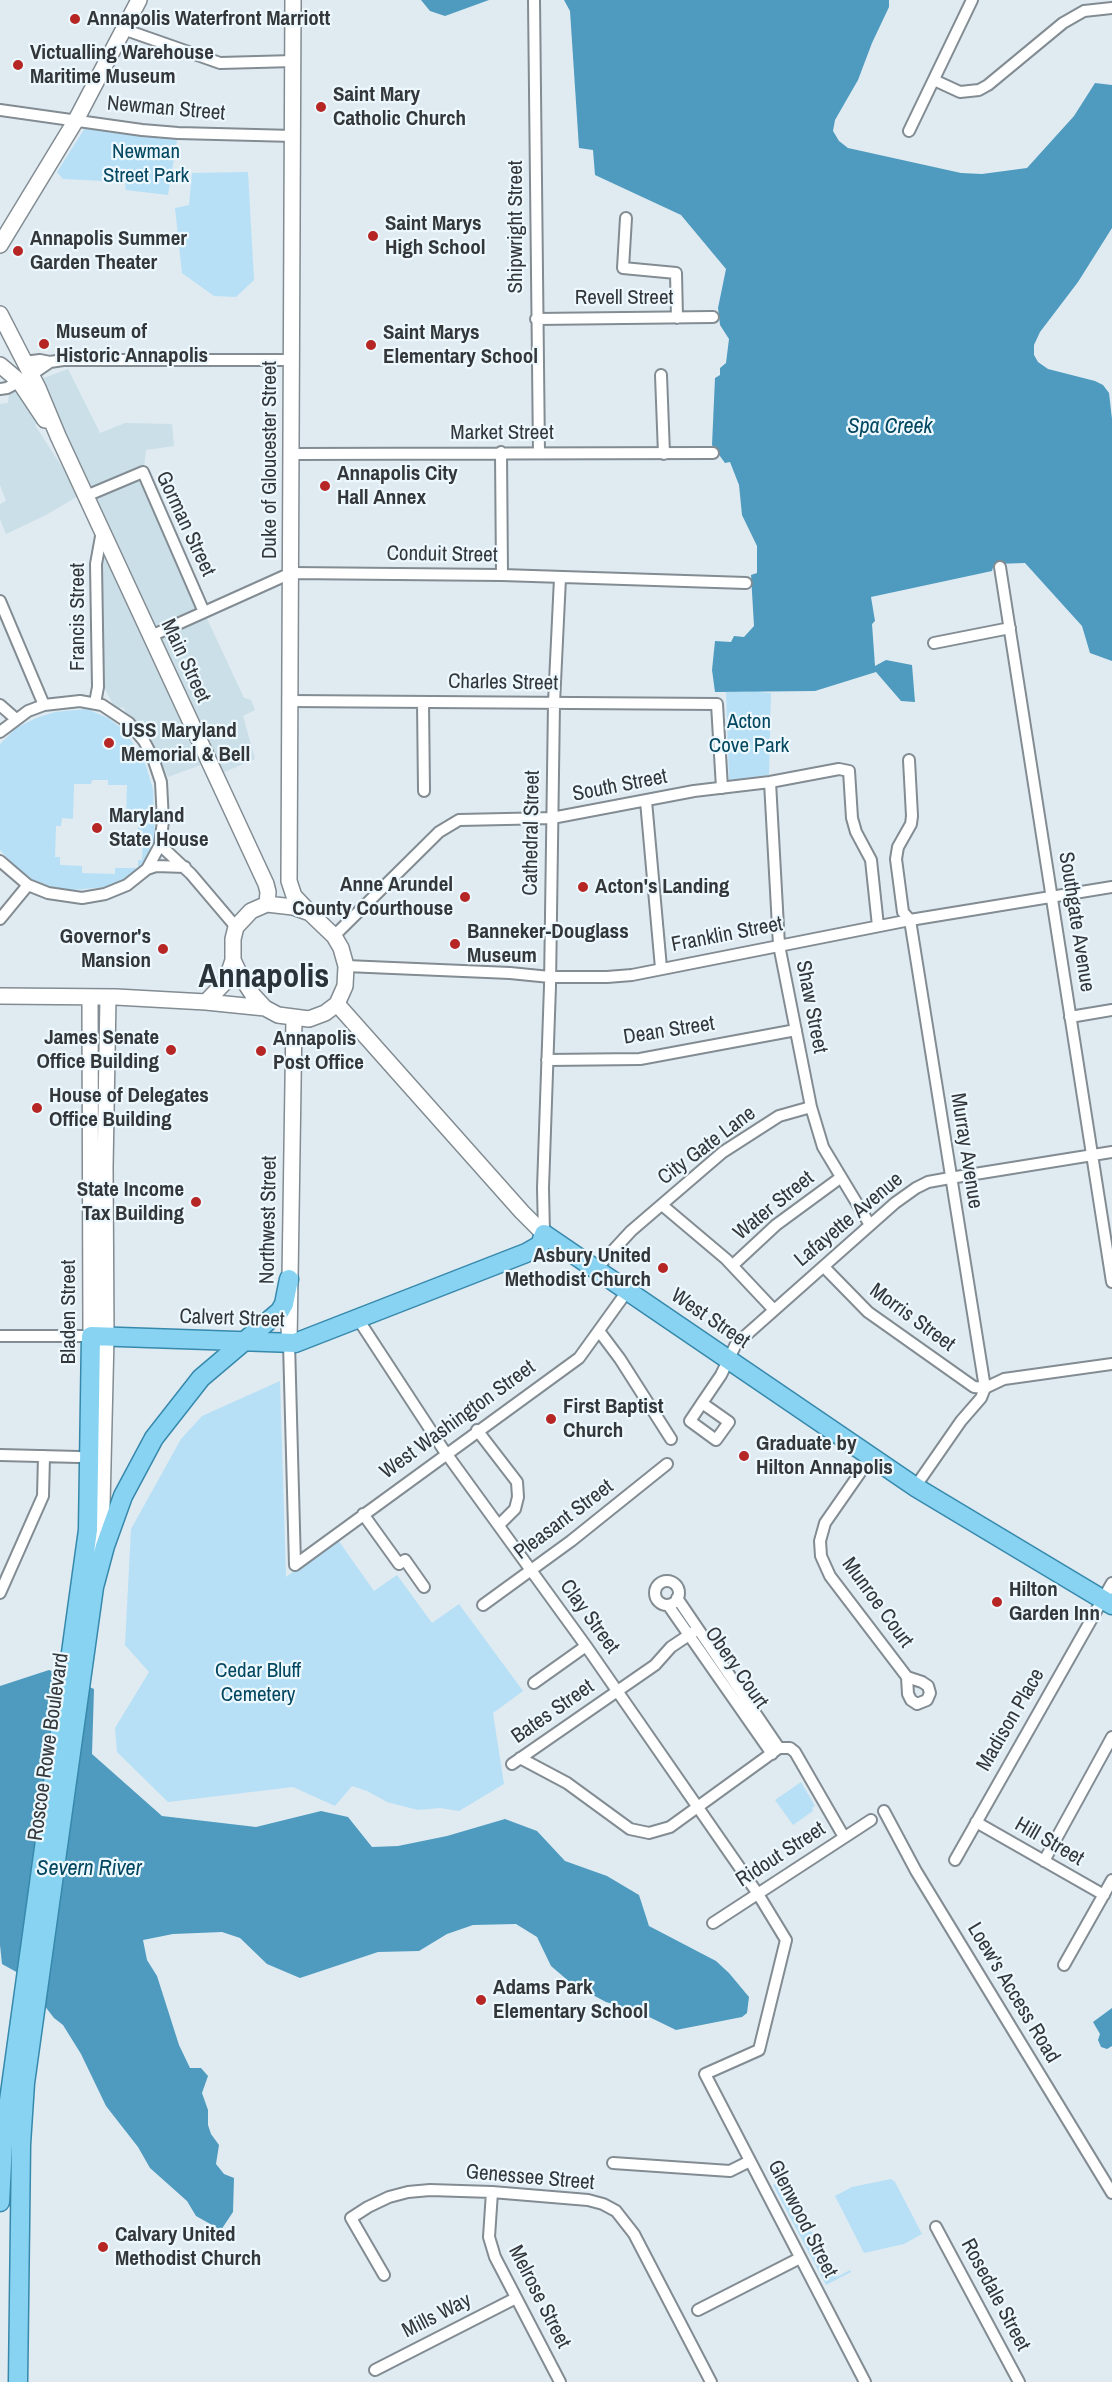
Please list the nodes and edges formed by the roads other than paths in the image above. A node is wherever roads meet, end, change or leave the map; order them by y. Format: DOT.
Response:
graph roads {
  1 [pos="139,0"];
  2 [pos="293,0"];
  3 [pos="534,0"];
  4 [pos="972,0"];
  5 [pos="1112,8"];
  6 [pos="123,28"];
  7 [pos="294,61"];
  8 [pos="934,80"];
  9 [pos="0,110"];
  10 [pos="76,120"];
  11 [pos="909,131"];
  12 [pos="294,136"];
  13 [pos="626,218"];
  14 [pos="0,245"];
  15 [pos="713,317"];
  16 [pos="677,318"];
  17 [pos="536,319"];
  18 [pos="2,322"];
  19 [pos="291,360"];
  20 [pos="0,365"];
  21 [pos="25,373"];
  22 [pos="661,375"];
  23 [pos="0,389"];
  24 [pos="501,452"];
  25 [pos="538,453"];
  26 [pos="713,453"];
  27 [pos="291,454"];
  28 [pos="664,454"];
  29 [pos="86,496"];
  30 [pos="102,531"];
  31 [pos="1000,567"];
  32 [pos="291,573"];
  33 [pos="502,575"];
  34 [pos="560,578"];
  35 [pos="746,583"];
  36 [pos="0,601"];
  37 [pos="204,612"];
  38 [pos="1010,628"];
  39 [pos="151,636"];
  40 [pos="934,643"];
  41 [pos="289,701"];
  42 [pos="423,702"];
  43 [pos="95,703"];
  44 [pos="554,703"];
  45 [pos="0,705"];
  46 [pos="44,705"];
  47 [pos="16,719"];
  48 [pos="0,732"];
  49 [pos="909,760"];
  50 [pos="770,782"];
  51 [pos="722,788"];
  52 [pos="424,791"];
  53 [pos="646,801"];
  54 [pos="552,818"];
  55 [pos="160,845"];
  56 [pos="0,861"];
  57 [pos="185,867"];
  58 [pos="147,869"];
  59 [pos="28,885"];
  60 [pos="1112,887"];
  61 [pos="1053,897"];
  62 [pos="267,904"];
  63 [pos="310,913"];
  64 [pos="0,919"];
  65 [pos="910,920"];
  66 [pos="878,926"];
  67 [pos="236,927"];
  68 [pos="334,936"];
  69 [pos="779,945"];
  70 [pos="233,960"];
  71 [pos="346,966"];
  72 [pos="661,968"];
  73 [pos="550,977"];
  74 [pos="0,996"];
  75 [pos="90,997"];
  76 [pos="108,997"];
  77 [pos="206,1002"];
  78 [pos="337,1004"];
  79 [pos="265,1008"];
  80 [pos="1112,1010"];
  81 [pos="1070,1017"];
  82 [pos="294,1019"];
  83 [pos="796,1030"];
  84 [pos="547,1060"];
  85 [pos="811,1107"];
  86 [pos="1112,1152"];
  87 [pos="1092,1155"];
  88 [pos="840,1178"];
  89 [pos="950,1178"];
  90 [pos="662,1205"];
  91 [pos="870,1225"];
  92 [pos="544,1234"];
  93 [pos="733,1265"];
  94 [pos="824,1267"];
  95 [pos="596,1269"];
  96 [pos="289,1279"];
  97 [pos="1112,1282"];
  98 [pos="628,1290"];
  99 [pos="774,1311"];
  100 [pos="358,1319"];
  101 [pos="599,1331"];
  102 [pos="0,1336"];
  103 [pos="99,1336"];
  104 [pos="241,1343"];
  105 [pos="289,1343"];
  106 [pos="729,1360"];
  107 [pos="1112,1364"];
  108 [pos="985,1388"];
  109 [pos="702,1403"];
  110 [pos="477,1430"];
  111 [pos="671,1439"];
  112 [pos="446,1454"];
  113 [pos="0,1455"];
  114 [pos="44,1456"];
  115 [pos="79,1456"];
  116 [pos="871,1457"];
  117 [pos="667,1464"];
  118 [pos="917,1488"];
  119 [pos="363,1514"];
  120 [pos="499,1525"];
  121 [pos="295,1565"];
  122 [pos="531,1569"];
  123 [pos="1112,1583"];
  124 [pos="94,1587"];
  125 [pos="424,1587"];
  126 [pos="0,1593"];
  127 [pos="673,1601"];
  128 [pos="1107,1602"];
  129 [pos="483,1605"];
  130 [pos="82,1627"];
  131 [pos="694,1632"];
  132 [pos="586,1646"];
  133 [pos="907,1677"];
  134 [pos="534,1683"];
  135 [pos="617,1691"];
  136 [pos="1112,1737"];
  137 [pos="776,1751"];
  138 [pos="697,1807"];
  139 [pos="884,1811"];
  140 [pos="871,1820"];
  141 [pos="976,1822"];
  142 [pos="844,1837"];
  143 [pos="955,1860"];
  144 [pos="1044,1861"];
  145 [pos="1112,1880"];
  146 [pos="758,1894"];
  147 [pos="1104,1895"];
  148 [pos="713,1923"];
  149 [pos="1064,1965"];
  150 [pos="25,2034"];
  151 [pos="705,2074"];
  152 [pos="750,2160"];
  153 [pos="613,2163"];
  154 [pos="492,2192"];
  155 [pos="1112,2193"];
  156 [pos="0,2202"];
  157 [pos="936,2228"];
  158 [pos="800,2258"];
  159 [pos="384,2275"];
  160 [pos="516,2298"];
  161 [pos="698,2310"];
  162 [pos="375,2370"];
  163 [pos="18,2382"];
  164 [pos="560,2382"];
  165 [pos="711,2382"];
  166 [pos="865,2382"];
  167 [pos="1019,2382"];
  1 -- 6 [label="main road"];
  2 -- 7 [label="main road, Duke of Gloucester Street"];
  3 -- 17 [label="street, Shipwright Street"];
  4 -- 8 [label="street"];
  5 -- 8 [label="street"];
  6 -- 7 [label="street"];
  6 -- 10 [label="main road"];
  7 -- 12 [label="main road, Duke of Gloucester Street"];
  8 -- 11 [label="street"];
  9 -- 10 [label="street, Newman Street"];
  10 -- 12 [label="street, Newman Street"];
  10 -- 14 [label="main road"];
  12 -- 19 [label="main road, Duke of Gloucester Street"];
  13 -- 16 [label="street"];
  15 -- 16 [label="street, Revell Street"];
  16 -- 17 [label="street, Revell Street"];
  17 -- 25 [label="street, Shipwright Street"];
  18 -- 21 [label="main road, Main Street"];
  19 -- 21 [label="street"];
  19 -- 27 [label="main road, Duke of Gloucester Street"];
  20 -- 21 [label="main road, Main Street"];
  21 -- 23 [label="street"];
  21 -- 29 [label="main road, Main Street"];
  22 -- 28 [label="street"];
  24 -- 25 [label="street, Market Street"];
  24 -- 27 [label="street, Market Street"];
  24 -- 33 [label="street"];
  25 -- 28 [label="street, Market Street"];
  26 -- 28 [label="street, Market Street"];
  27 -- 32 [label="main road, Duke of Gloucester Street"];
  29 -- 30 [label="main road, Main Street"];
  29 -- 37 [label="street, Gorman Street"];
  30 -- 39 [label="main road, Main Street"];
  30 -- 43 [label="street, Francis Street"];
  31 -- 38 [label="street, Southgate Avenue"];
  32 -- 33 [label="street, Conduit Street"];
  32 -- 37 [label="street, Conduit Street"];
  32 -- 41 [label="main road, Duke of Gloucester Street"];
  33 -- 34 [label="street, Conduit Street"];
  34 -- 35 [label="street, Conduit Street"];
  34 -- 44 [label="street, Cathedral Street"];
  36 -- 46 [label="street"];
  37 -- 39 [label="street, Conduit Street"];
  38 -- 40 [label="street"];
  38 -- 61 [label="street, Southgate Avenue"];
  39 -- 62 [label="main road, Main Street"];
  41 -- 42 [label="street, Charles Street"];
  41 -- 63 [label="main road, Duke of Gloucester Street"];
  42 -- 44 [label="street, Charles Street"];
  42 -- 52 [label="street"];
  43 -- 46 [label="street"];
  43 -- 55 [label="street"];
  44 -- 51 [label="street, Charles Street"];
  44 -- 54 [label="street, Cathedral Street"];
  45 -- 47 [label="street"];
  46 -- 47 [label="street"];
  47 -- 48 [label="street"];
  49 -- 65 [label="street, Murray Avenue"];
  50 -- 51 [label="street, South Street"];
  50 -- 66 [label="street, South Street"];
  50 -- 69 [label="street, Shaw Street"];
  51 -- 53 [label="street, South Street"];
  53 -- 54 [label="street, South Street"];
  53 -- 72 [label="street"];
  54 -- 68 [label="street, South Street"];
  54 -- 73 [label="street, Cathedral Street"];
  55 -- 57 [label="street"];
  55 -- 58 [label="street"];
  56 -- 59 [label="street"];
  57 -- 58 [label="street"];
  57 -- 67 [label="street"];
  58 -- 59 [label="street"];
  59 -- 64 [label="street"];
  60 -- 61 [label="street, Franklin Street"];
  61 -- 65 [label="street, Franklin Street"];
  61 -- 81 [label="street, Southgate Avenue"];
  62 -- 63 [label="main road"];
  62 -- 67 [label="main road"];
  63 -- 68 [label="main road"];
  65 -- 66 [label="street, Franklin Street"];
  65 -- 89 [label="street, Murray Avenue"];
  66 -- 69 [label="street, Franklin Street"];
  67 -- 70 [label="main road"];
  68 -- 71 [label="main road"];
  69 -- 72 [label="street, Franklin Street"];
  69 -- 83 [label="street, Shaw Street"];
  70 -- 77 [label="main road"];
  70 -- 79 [label="main road"];
  71 -- 73 [label="street, Franklin Street"];
  71 -- 78 [label="main road"];
  72 -- 73 [label="street, Franklin Street"];
  73 -- 84 [label="street, Cathedral Street"];
  74 -- 75 [label="main road"];
  75 -- 76 [label="main road"];
  75 -- 103 [label="main road, Bladen Street"];
  76 -- 77 [label="main road"];
  76 -- 103 [label="main road, Bladen Street"];
  77 -- 79 [label="main road"];
  78 -- 82 [label="main road"];
  78 -- 92 [label="main road, West Street"];
  79 -- 82 [label="main road"];
  80 -- 81 [label="street"];
  81 -- 87 [label="street, Southgate Avenue"];
  82 -- 96 [label="main road, Northwest Street"];
  83 -- 84 [label="street, Dean Street"];
  83 -- 85 [label="street, Shaw Street"];
  84 -- 92 [label="street, Cathedral Street"];
  85 -- 88 [label="street, Shaw Street"];
  85 -- 90 [label="street, City Gate Lane"];
  86 -- 87 [label="street, Lafayette Avenue"];
  87 -- 89 [label="street, Lafayette Avenue"];
  87 -- 97 [label="street, Southgate Avenue"];
  88 -- 91 [label="street, Shaw Street"];
  88 -- 93 [label="street, Water Street"];
  89 -- 91 [label="street, Lafayette Avenue"];
  89 -- 108 [label="street, Murray Avenue"];
  90 -- 93 [label="street"];
  90 -- 95 [label="street, City Gate Lane"];
  91 -- 94 [label="street, Lafayette Avenue"];
  92 -- 95 [label="main road, West Street"];
  92 -- 100 [label="main road, Calvert Street"];
  93 -- 99 [label="street"];
  94 -- 99 [label="street, Lafayette Avenue"];
  94 -- 108 [label="street, Morris Street"];
  95 -- 98 [label="main road, West Street"];
  96 -- 104 [label="main road, Roscoe Rowe Boulevard"];
  96 -- 105 [label="main road, Northwest Street"];
  98 -- 101 [label="street, West Washington Street"];
  98 -- 106 [label="main road, West Street"];
  99 -- 106 [label="street, Lafayette Avenue"];
  100 -- 105 [label="main road, Calvert Street"];
  100 -- 112 [label="street, Clay Street"];
  101 -- 110 [label="street, West Washington Street"];
  101 -- 111 [label="street"];
  102 -- 103 [label="street, Calvert Street"];
  103 -- 104 [label="main road, Calvert Street"];
  103 -- 124 [label="main road, Bladen Street"];
  103 -- 130 [label="main road, Bladen Street"];
  104 -- 105 [label="main road, Calvert Street"];
  104 -- 124 [label="main road, Roscoe Rowe Boulevard"];
  105 -- 121 [label="street, Northwest Street"];
  106 -- 109 [label="street, Lafayette Avenue"];
  106 -- 116 [label="main road, West Street"];
  107 -- 108 [label="street"];
  108 -- 118 [label="street"];
  110 -- 112 [label="street, West Washington Street"];
  110 -- 120 [label="street"];
  112 -- 119 [label="street, West Washington Street"];
  112 -- 120 [label="street, Clay Street"];
  113 -- 114 [label="street"];
  114 -- 115 [label="street"];
  114 -- 126 [label="street"];
  116 -- 118 [label="main road, West Street"];
  116 -- 133 [label="street, Munroe Court"];
  117 -- 122 [label="street, Pleasant Street"];
  118 -- 128 [label="main road, West Street"];
  119 -- 121 [label="street, West Washington Street"];
  119 -- 125 [label="street"];
  120 -- 122 [label="street, Clay Street"];
  122 -- 129 [label="street, Pleasant Street"];
  122 -- 132 [label="street, Clay Street"];
  123 -- 128 [label="street"];
  124 -- 130 [label="main road, Roscoe Rowe Boulevard"];
  127 -- 131 [label="street, Obery Court"];
  128 -- 141 [label="street, Madison Place"];
  130 -- 150 [label="main road, Roscoe Rowe Boulevard"];
  131 -- 135 [label="street, Bates Street"];
  131 -- 137 [label="street, Obery Court"];
  132 -- 134 [label="street"];
  132 -- 135 [label="street, Clay Street"];
  135 -- 138 [label="street, Clay Street"];
  135 -- 138 [label="street, Bates Street"];
  136 -- 144 [label="street"];
  137 -- 138 [label="street"];
  137 -- 142 [label="street"];
  138 -- 146 [label="street, Clay Street"];
  139 -- 155 [label="street, Loew's Access Road"];
  140 -- 142 [label="street, Ridout Street"];
  141 -- 143 [label="street, Madison Place"];
  141 -- 144 [label="street, Hill Street"];
  142 -- 146 [label="street, Ridout Street"];
  144 -- 147 [label="street, Hill Street"];
  145 -- 147 [label="street"];
  146 -- 148 [label="street, Ridout Street"];
  146 -- 151 [label="street, Clay Street"];
  147 -- 149 [label="street"];
  150 -- 156 [label="main road, Roscoe Rowe Boulevard"];
  150 -- 163 [label="main road, Roscoe Rowe Boulevard"];
  151 -- 152 [label="street, Glenwood Street"];
  152 -- 153 [label="street"];
  152 -- 158 [label="street, Glenwood Street"];
  154 -- 159 [label="street, Genessee Street"];
  154 -- 160 [label="street, Melrose Street"];
  154 -- 165 [label="street, Genessee Street"];
  157 -- 167 [label="street, Rosedale Street"];
  158 -- 161 [label="street"];
  158 -- 166 [label="street, Glenwood Street"];
  160 -- 162 [label="street, Mills Way"];
  160 -- 164 [label="street, Melrose Street"];
}
